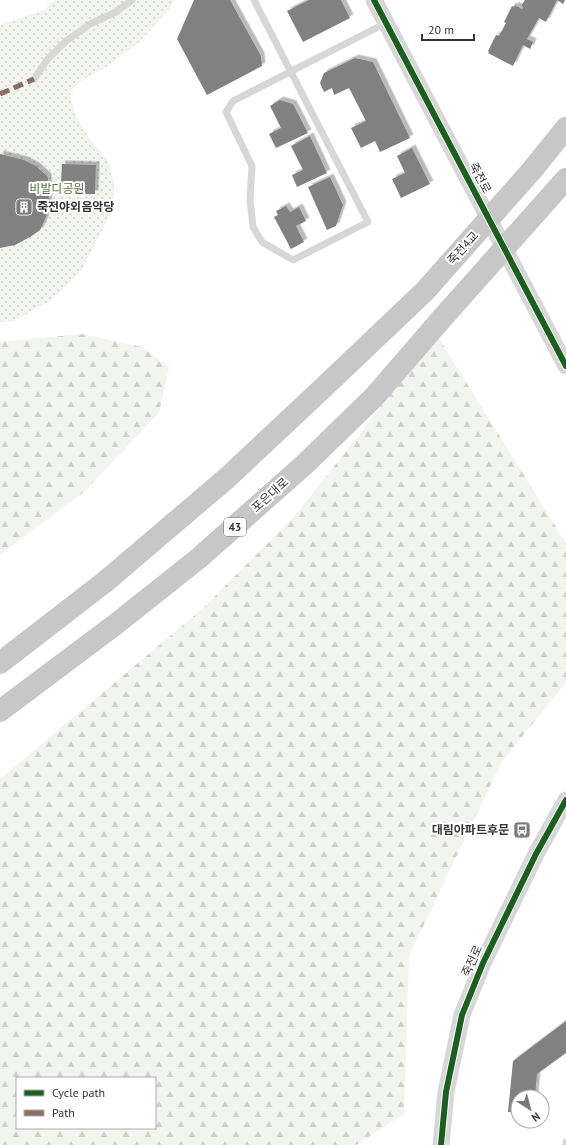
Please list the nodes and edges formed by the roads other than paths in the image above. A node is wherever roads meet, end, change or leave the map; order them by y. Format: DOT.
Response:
graph roads {
  1 [pos="132,0"];
  2 [pos="254,0"];
  3 [pos="374,0"];
  4 [pos="386,23"];
  5 [pos="291,72"];
  6 [pos="34,79"];
  7 [pos="566,128"];
  8 [pos="566,179"];
  9 [pos="566,366"];
  10 [pos="0,663"];
  11 [pos="0,711"];
  12 [pos="566,800"];
  13 [pos="566,1142"];
  14 [pos="441,1145"];
  15 [pos="566,1145"];
  1 -- 6 [label="lane"];
  2 -- 5 [label="lane"];
  3 -- 4 [label="street, 죽전로"];
  4 -- 5 [label="lane"];
  4 -- 9 [label="street, 죽전로"];
  5 -- 5 [label="lane"];
  7 -- 10 [label="highway, 죽전4교"];
  8 -- 11 [label="highway, 포은대로 / 43"];
  12 -- 14 [label="street, 죽전로"];
  13 -- 15 [label="lane"];
}
